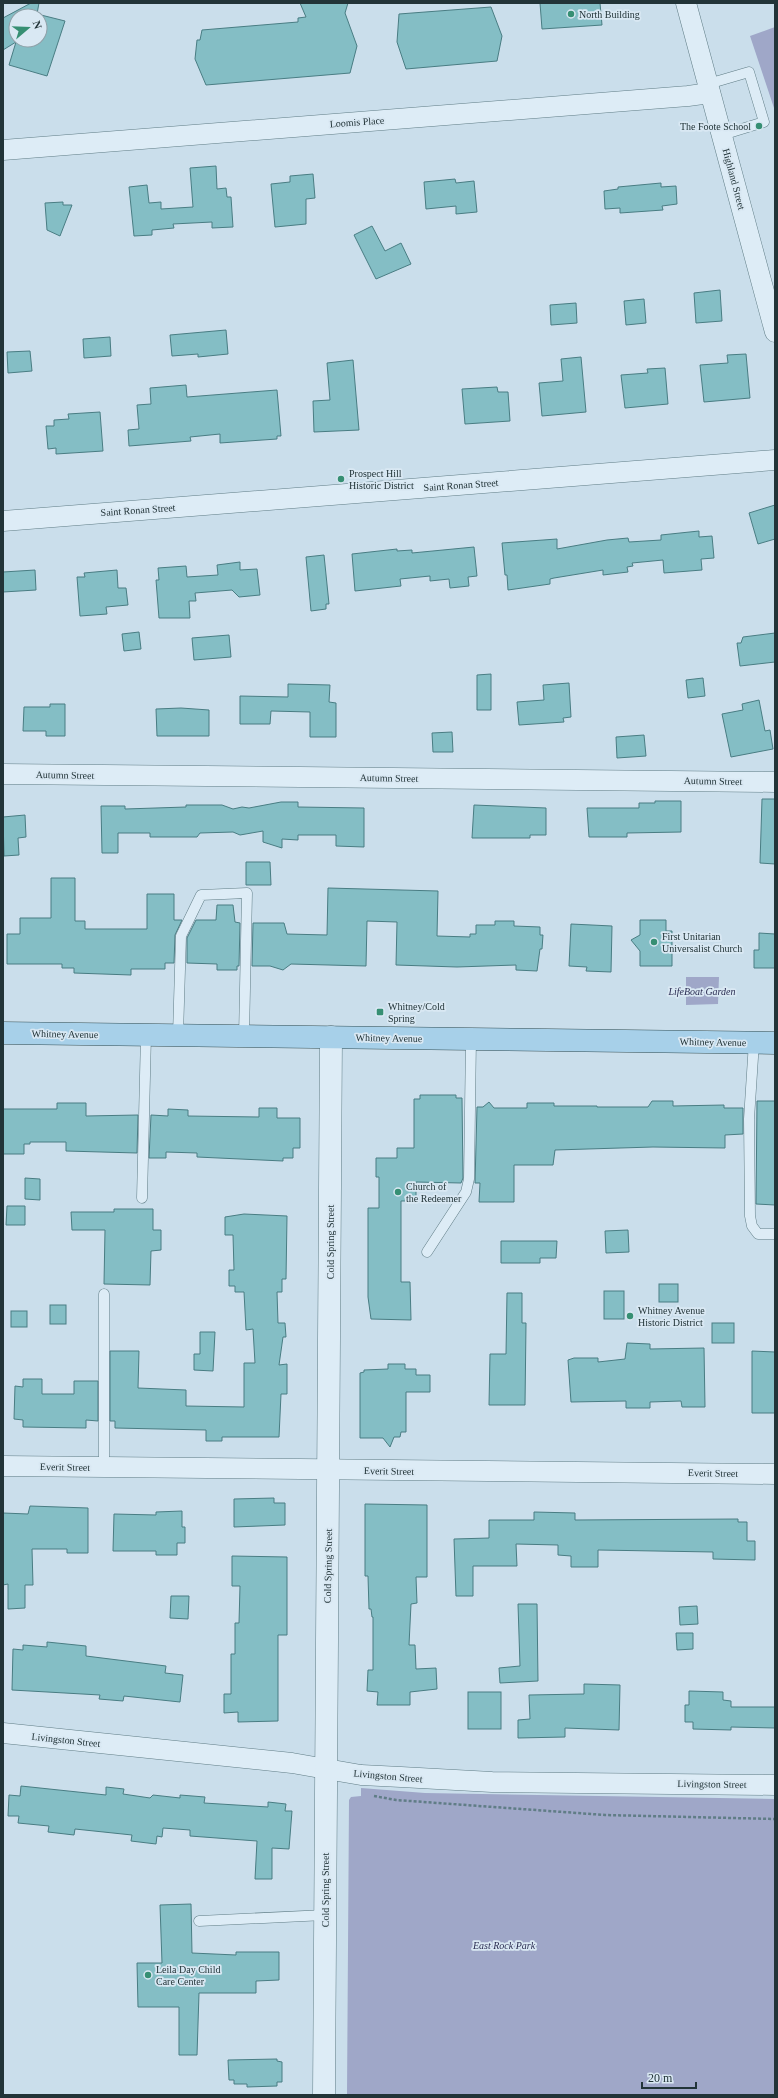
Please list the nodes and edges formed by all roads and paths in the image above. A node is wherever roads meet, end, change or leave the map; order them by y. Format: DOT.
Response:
graph roads {
  1 [pos="686,3"];
  2 [pos="709,88"];
  3 [pos="722,135"];
  4 [pos="3,150"];
  5 [pos="775,332"];
  6 [pos="775,460"];
  7 [pos="3,521"];
  8 [pos="3,774"];
  9 [pos="775,782"];
  10 [pos="3,1033"];
  11 [pos="146,1035"];
  12 [pos="178,1035"];
  13 [pos="244,1036"];
  14 [pos="331,1037"];
  15 [pos="472,1039"];
  16 [pos="765,1043"];
  17 [pos="142,1198"];
  18 [pos="775,1234"];
  19 [pos="427,1252"];
  20 [pos="104,1294"];
  21 [pos="3,1466"];
  22 [pos="104,1467"];
  23 [pos="328,1470"];
  24 [pos="775,1474"];
  25 [pos="3,1733"];
  26 [pos="326,1769"];
  27 [pos="775,1785"];
  28 [pos="368,1795"];
  29 [pos="775,1819"];
  30 [pos="325,1915"];
  31 [pos="199,1921"];
  32 [pos="324,2095"];
  1 -- 2 [label="street, Highland Street"];
  2 -- 3 [label="street, Highland Street"];
  2 -- 3 [label="lane"];
  2 -- 4 [label="street, Loomis Place"];
  3 -- 5 [label="street, Highland Street"];
  6 -- 7 [label="street, Saint Ronan Street"];
  8 -- 9 [label="street, Autumn Street"];
  10 -- 11 [label="main road, Whitney Avenue"];
  11 -- 12 [label="main road, Whitney Avenue"];
  11 -- 17 [label="lane"];
  12 -- 13 [label="main road, Whitney Avenue"];
  12 -- 13 [label="lane"];
  13 -- 14 [label="main road, Whitney Avenue"];
  14 -- 15 [label="main road, Whitney Avenue"];
  14 -- 23 [label="street, Cold Spring Street"];
  15 -- 16 [label="main road, Whitney Avenue"];
  15 -- 19 [label="lane"];
  16 -- 18 [label="lane"];
  20 -- 22 [label="lane"];
  21 -- 22 [label="street, Everit Street"];
  22 -- 23 [label="street, Everit Street"];
  23 -- 24 [label="street, Everit Street"];
  23 -- 26 [label="street, Cold Spring Street"];
  25 -- 26 [label="street, Livingston Street"];
  26 -- 27 [label="street, Livingston Street"];
  26 -- 30 [label="street, Cold Spring Street"];
  28 -- 29 [label="path"];
  30 -- 31 [label="lane"];
  30 -- 32 [label="street, Cold Spring Street"];
}
